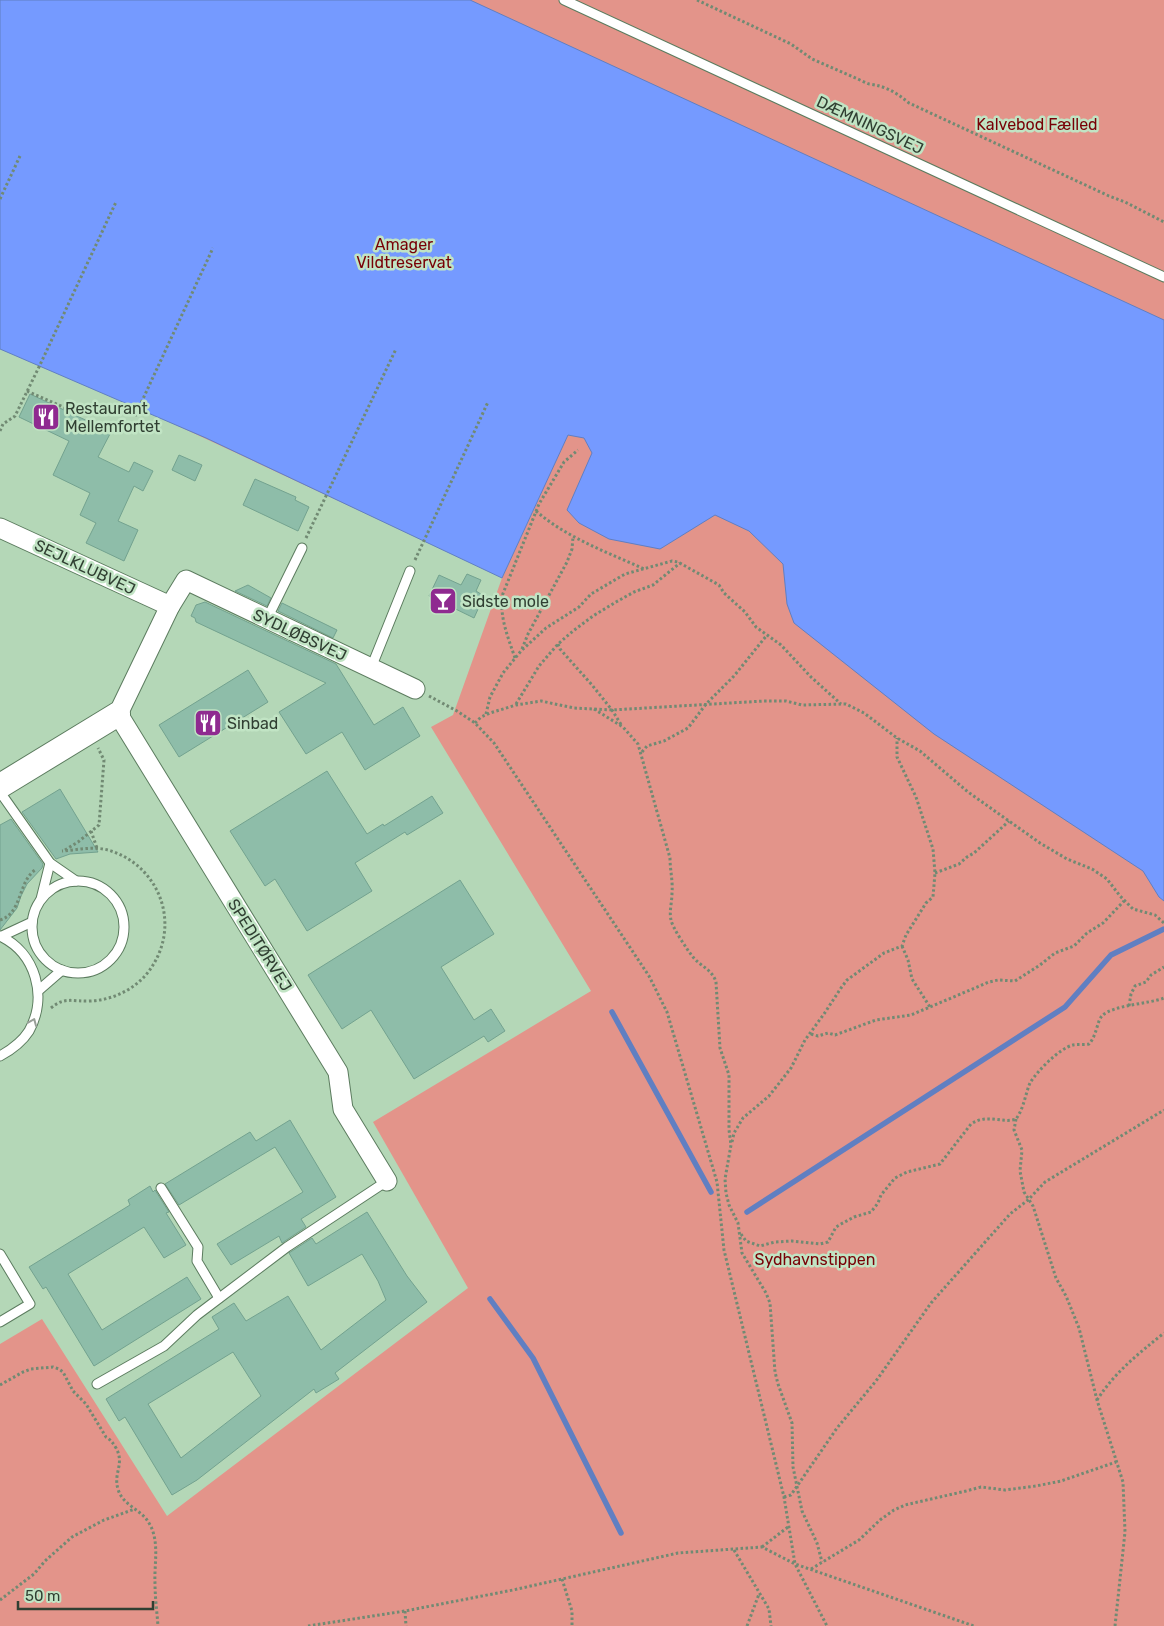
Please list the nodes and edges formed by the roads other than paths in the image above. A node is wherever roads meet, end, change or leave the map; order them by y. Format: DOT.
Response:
graph roads {
  1 [pos="564,0"];
  2 [pos="1164,277"];
  3 [pos="0,528"];
  4 [pos="302,548"];
  5 [pos="410,571"];
  6 [pos="170,606"];
  7 [pos="267,619"];
  8 [pos="371,668"];
  9 [pos="415,689"];
  10 [pos="118,714"];
  11 [pos="0,786"];
  12 [pos="0,792"];
  13 [pos="50,863"];
  14 [pos="76,881"];
  15 [pos="41,899"];
  16 [pos="32,922"];
  17 [pos="1,936"];
  18 [pos="62,970"];
  19 [pos="39,990"];
  20 [pos="0,1056"];
  21 [pos="387,1181"];
  22 [pos="161,1188"];
  23 [pos="0,1254"];
  24 [pos="219,1298"];
  25 [pos="0,1322"];
  26 [pos="97,1384"];
  1 -- 2 [label="lane, DÆMNINGSVEJ"];
  3 -- 6 [label="street, SEJLKLUBVEJ"];
  4 -- 7 [label="lane"];
  5 -- 8 [label="lane"];
  6 -- 7 [label="street, SYDLØBSVEJ"];
  6 -- 10 [label="street"];
  7 -- 8 [label="street, SYDLØBSVEJ"];
  8 -- 9 [label="street, SYDLØBSVEJ"];
  10 -- 11 [label="street"];
  10 -- 21 [label="street, SPEDITØRVEJ"];
  12 -- 13 [label="lane"];
  13 -- 14 [label="lane"];
  13 -- 15 [label="lane"];
  14 -- 15 [label="lane"];
  14 -- 18 [label="lane"];
  15 -- 16 [label="lane"];
  16 -- 17 [label="lane"];
  16 -- 18 [label="lane"];
  17 -- 19 [label="lane"];
  18 -- 19 [label="lane"];
  20 -- 19 [label="lane, one-way"];
  21 -- 24 [label="lane"];
  22 -- 24 [label="lane"];
  23 -- 25 [label="lane"];
  24 -- 26 [label="lane"];
}
